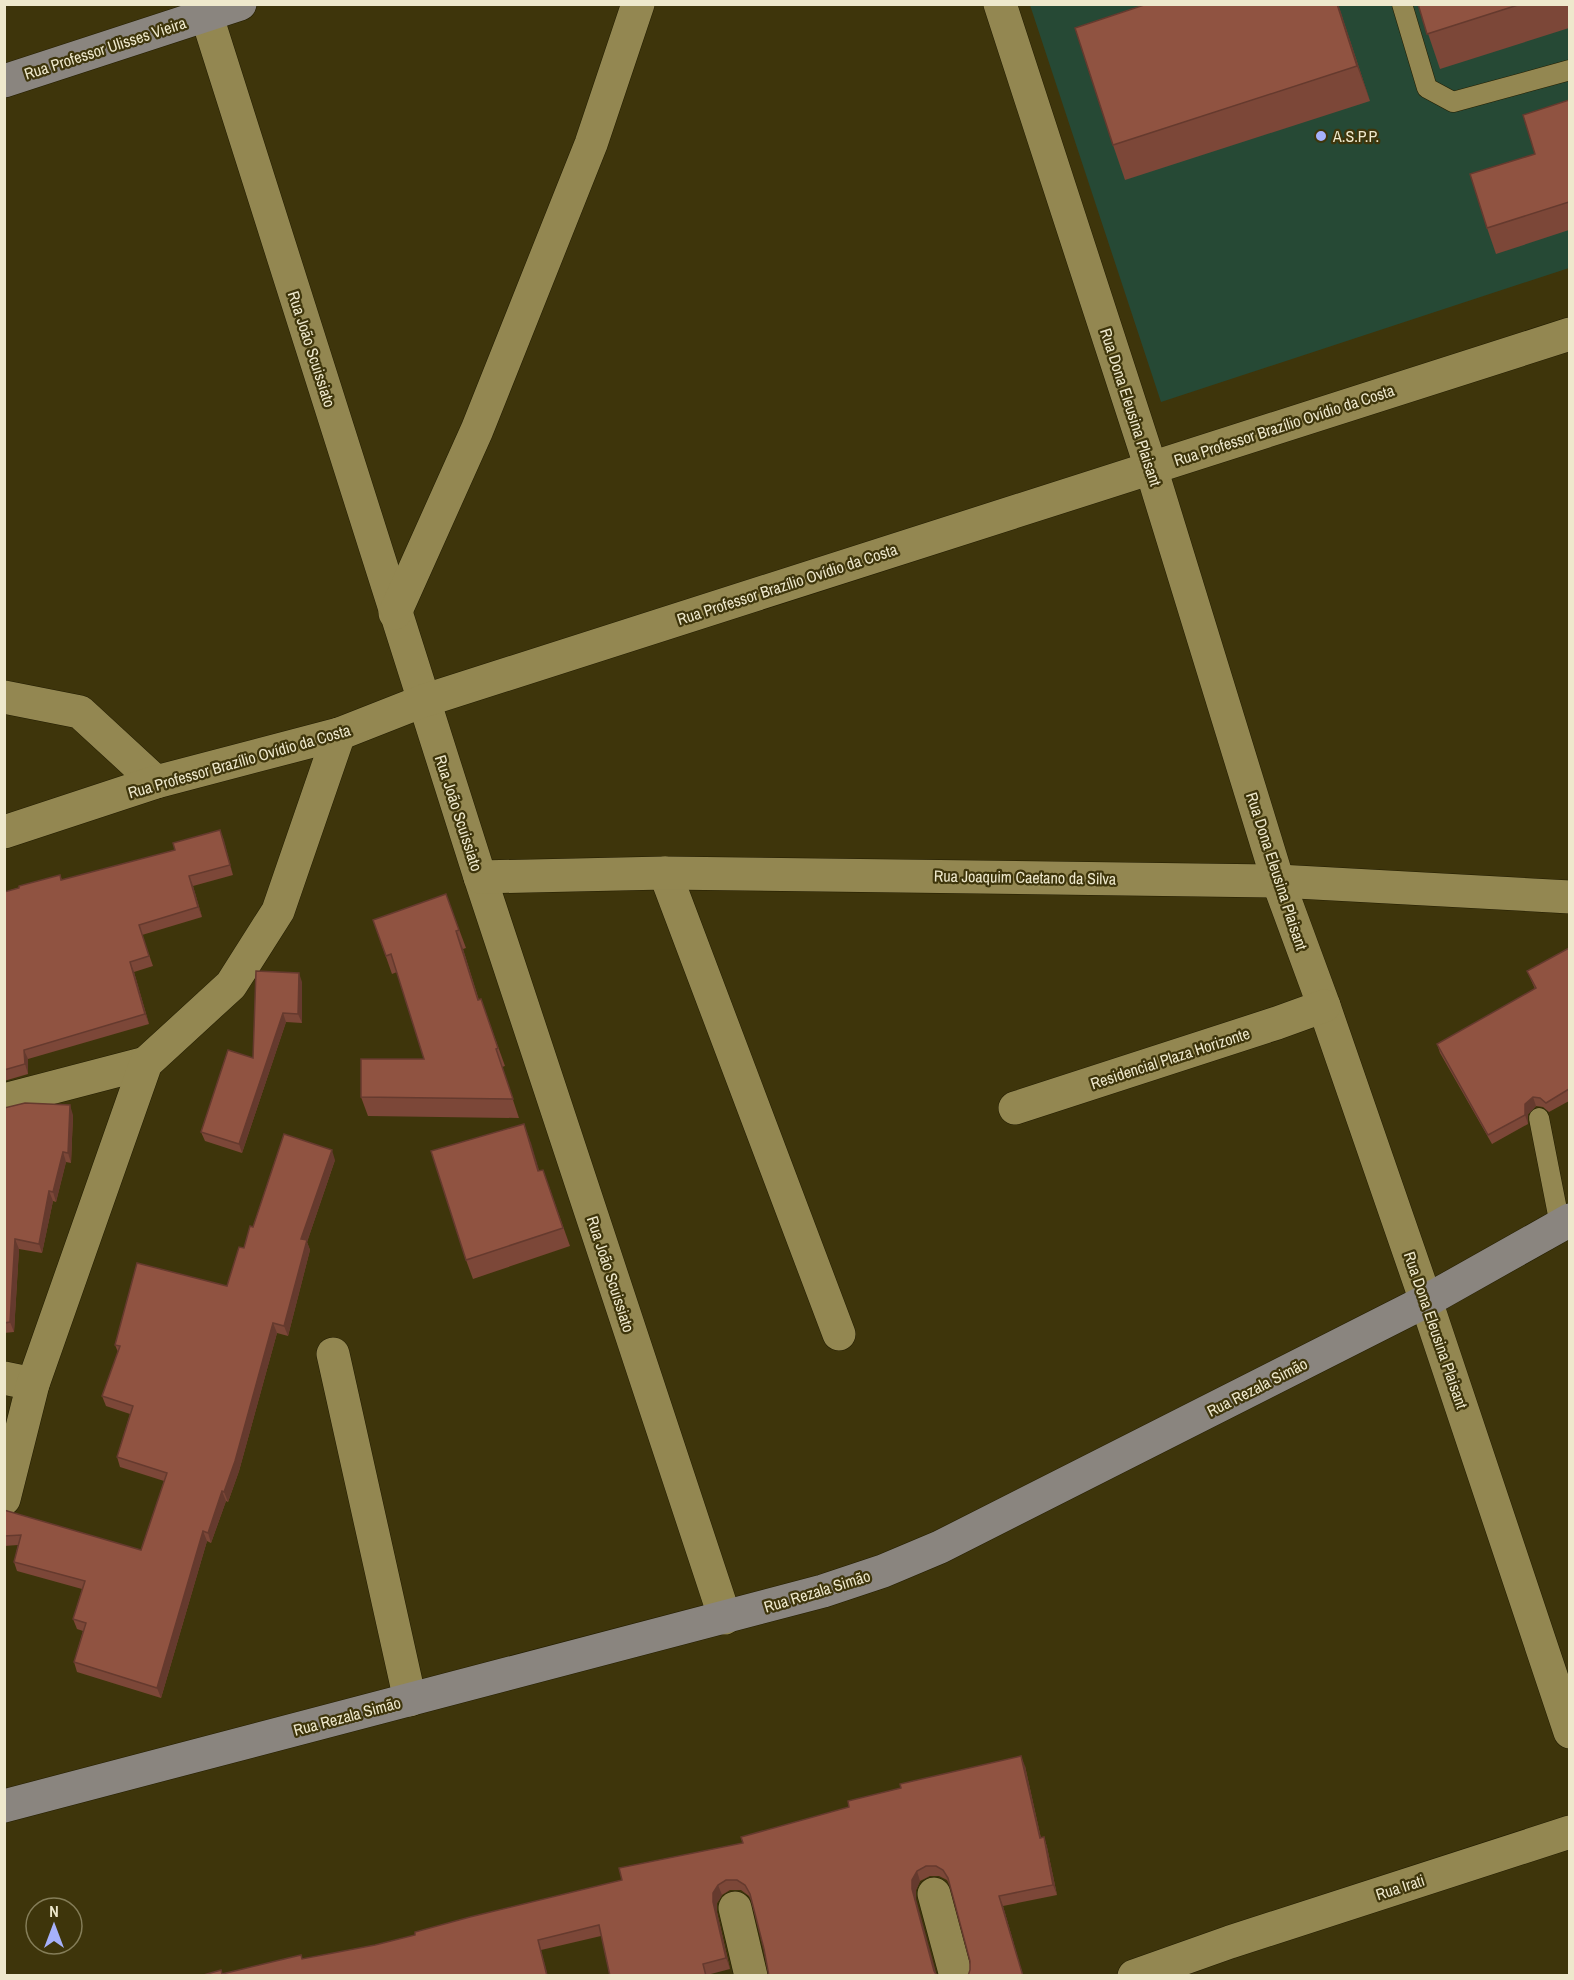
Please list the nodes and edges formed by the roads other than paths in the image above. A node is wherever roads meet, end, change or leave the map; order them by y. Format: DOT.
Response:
graph roads {
  1 [pos="240,4"];
  2 [pos="638,4"];
  3 [pos="1000,4"];
  4 [pos="1402,4"];
  5 [pos="205,10"];
  6 [pos="1569,70"];
  7 [pos="4,81"];
  8 [pos="1569,334"];
  9 [pos="1151,468"];
  10 [pos="395,613"];
  11 [pos="4,697"];
  12 [pos="423,701"];
  13 [pos="339,734"];
  14 [pos="156,782"];
  15 [pos="4,832"];
  16 [pos="665,873"];
  17 [pos="480,877"];
  18 [pos="1278,881"];
  19 [pos="1569,897"];
  20 [pos="1324,1006"];
  21 [pos="146,1063"];
  22 [pos="4,1100"];
  23 [pos="1015,1108"];
  24 [pos="1539,1118"];
  25 [pos="1565,1223"];
  26 [pos="1426,1301"];
  27 [pos="839,1334"];
  28 [pos="333,1354"];
  29 [pos="19,1381"];
  30 [pos="4,1498"];
  31 [pos="725,1618"];
  32 [pos="410,1700"];
  33 [pos="1569,1732"];
  34 [pos="4,1806"];
  35 [pos="1569,1832"];
  36 [pos="934,1894"];
  37 [pos="735,1908"];
  38 [pos="751,1976"];
  39 [pos="956,1976"];
  40 [pos="1134,1976"];
  1 -- 5 [label="main road, Rua Professor Ulisses Vieira"];
  2 -- 10 [label="street"];
  3 -- 9 [label="street, Rua Dona Eleusina Plaisant"];
  4 -- 6 [label="lane"];
  5 -- 7 [label="main road, Rua Professor Ulisses Vieira"];
  5 -- 10 [label="street, Rua João Scuissiato"];
  8 -- 9 [label="street, Rua Professor Brazílio Ovídio da Costa"];
  9 -- 12 [label="street, Rua Professor Brazílio Ovídio da Costa"];
  9 -- 18 [label="street, Rua Dona Eleusina Plaisant"];
  10 -- 12 [label="street, Rua João Scuissiato"];
  11 -- 14 [label="street"];
  12 -- 13 [label="street, Rua Professor Brazílio Ovídio da Costa"];
  12 -- 17 [label="street, Rua João Scuissiato"];
  13 -- 14 [label="street, Rua Professor Brazílio Ovídio da Costa"];
  13 -- 21 [label="street"];
  14 -- 15 [label="street, Rua Professor Brazílio Ovídio da Costa"];
  16 -- 17 [label="street, Rua Joaquim Caetano da Silva"];
  16 -- 18 [label="street, Rua Joaquim Caetano da Silva"];
  16 -- 27 [label="street"];
  17 -- 31 [label="street, Rua João Scuissiato"];
  18 -- 19 [label="street, Rua Joaquim Caetano da Silva"];
  18 -- 20 [label="street, Rua Dona Eleusina Plaisant"];
  20 -- 23 [label="street, Residencial Plaza Horizonte"];
  20 -- 26 [label="street, Rua Dona Eleusina Plaisant"];
  21 -- 22 [label="street"];
  21 -- 29 [label="street"];
  24 -- 25 [label="lane"];
  25 -- 26 [label="main road, Rua Rezala Simão"];
  26 -- 31 [label="main road, Rua Rezala Simão"];
  26 -- 33 [label="street, Rua Dona Eleusina Plaisant"];
  28 -- 32 [label="street"];
  29 -- 30 [label="street"];
  31 -- 32 [label="main road, Rua Rezala Simão"];
  32 -- 34 [label="main road, Rua Rezala Simão"];
  35 -- 40 [label="street, Rua Irati"];
  36 -- 39 [label="street"];
  37 -- 38 [label="street"];
}
